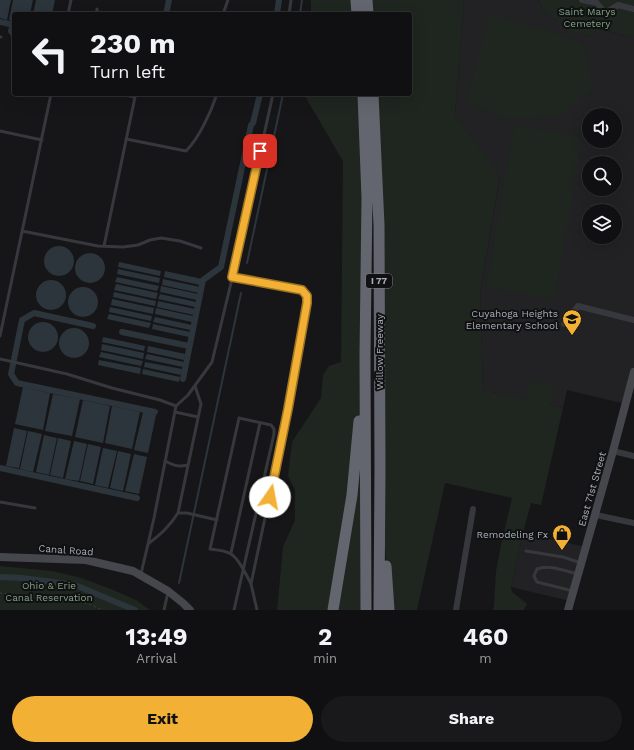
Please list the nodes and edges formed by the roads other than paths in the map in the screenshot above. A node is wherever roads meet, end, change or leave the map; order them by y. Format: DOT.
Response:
graph roads {
  1 [pos="71,0"];
  2 [pos="228,0"];
  3 [pos="291,0"];
  4 [pos="356,0"];
  5 [pos="367,0"];
  6 [pos="582,0"];
  7 [pos="599,1"];
  8 [pos="616,3"];
  9 [pos="634,9"];
  10 [pos="68,12"];
  11 [pos="224,12"];
  12 [pos="289,12"];
  13 [pos="357,12"];
  14 [pos="368,12"];
  15 [pos="51,96"];
  16 [pos="128,96"];
  17 [pos="216,96"];
  18 [pos="273,96"];
  19 [pos="363,96"];
  20 [pos="373,96"];
  21 [pos="0,131"];
  22 [pos="126,139"];
  23 [pos="42,140"];
  24 [pos="22,231"];
  25 [pos="104,246"];
  26 [pos="201,248"];
  27 [pos="232,277"];
  28 [pos="634,320"];
  29 [pos="1,324"];
  30 [pos="564,324"];
  31 [pos="0,336"];
  32 [pos="365,355"];
  33 [pos="0,359"];
  34 [pos="634,372"];
  35 [pos="195,386"];
  36 [pos="176,406"];
  37 [pos="175,412"];
  38 [pos="198,417"];
  39 [pos="260,423"];
  40 [pos="613,451"];
  41 [pos="634,456"];
  42 [pos="165,461"];
  43 [pos="188,465"];
  44 [pos="380,468"];
  45 [pos="0,502"];
  46 [pos="35,508"];
  47 [pos="473,509"];
  48 [pos="178,512"];
  49 [pos="596,515"];
  50 [pos="217,520"];
  51 [pos="634,523"];
  52 [pos="148,544"];
  53 [pos="526,551"];
  54 [pos="231,553"];
  55 [pos="0,557"];
  56 [pos="582,563"];
  57 [pos="243,570"];
  58 [pos="578,574"];
  59 [pos="141,576"];
  60 [pos="252,584"];
  61 [pos="573,591"];
  62 [pos="168,592"];
  63 [pos="164,610"];
  64 [pos="190,610"];
  65 [pos="234,610"];
  66 [pos="257,610"];
  67 [pos="333,610"];
  68 [pos="366,610"];
  69 [pos="379,610"];
  70 [pos="388,610"];
  71 [pos="456,610"];
  72 [pos="568,610"];
  1 -- 10 [label="lane"];
  2 -- 11 [label="lane"];
  3 -- 12 [label="lane"];
  4 -- 13 [label="highway"];
  5 -- 14 [label="highway"];
  6 -- 7 [label="street"];
  7 -- 8 [label="street"];
  8 -- 9 [label="street"];
  15 -- 23 [label="lane"];
  16 -- 22 [label="lane"];
  17 -- 22 [label="lane"];
  18 -- 27 [label="lane"];
  19 -- 32 [label="highway, Willow Freeway / I 77"];
  20 -- 44 [label="highway, Willow Freeway / I 77"];
  21 -- 23 [label="lane"];
  22 -- 25 [label="lane"];
  23 -- 24 [label="lane"];
  24 -- 25 [label="lane"];
  24 -- 29 [label="lane"];
  25 -- 26 [label="lane"];
  27 -- 35 [label="lane"];
  27 -- 60 [label="lane"];
  28 -- 30 [label="street"];
  29 -- 31 [label="lane"];
  32 -- 67 [label="highway"];
  32 -- 68 [label="highway, Willow Freeway / I 77"];
  33 -- 36 [label="lane"];
  34 -- 40 [label="main road, East 71st Street"];
  35 -- 36 [label="lane"];
  35 -- 38 [label="lane"];
  36 -- 37 [label="lane"];
  37 -- 38 [label="lane"];
  37 -- 42 [label="lane"];
  38 -- 43 [label="lane"];
  39 -- 50 [label="lane"];
  39 -- 54 [label="lane"];
  39 -- 57 [label="lane"];
  40 -- 41 [label="street"];
  40 -- 49 [label="main road, East 71st Street"];
  42 -- 43 [label="lane"];
  42 -- 52 [label="lane"];
  43 -- 48 [label="lane"];
  44 -- 69 [label="highway, Willow Freeway / I 77"];
  44 -- 70 [label="highway"];
  45 -- 46 [label="lane"];
  47 -- 71 [label="street"];
  48 -- 50 [label="lane"];
  48 -- 52 [label="lane"];
  49 -- 51 [label="street"];
  49 -- 56 [label="main road, East 71st Street"];
  50 -- 54 [label="lane"];
  52 -- 59 [label="lane"];
  53 -- 56 [label="lane"];
  54 -- 57 [label="lane"];
  55 -- 59 [label="main road, Canal Road"];
  56 -- 58 [label="main road, East 71st Street"];
  57 -- 60 [label="lane"];
  57 -- 65 [label="lane"];
  58 -- 61 [label="main road, East 71st Street"];
  58 -- 61 [label="lane"];
  59 -- 62 [label="main road, Canal Road"];
  60 -- 66 [label="lane"];
  61 -- 72 [label="main road, East 71st Street"];
  62 -- 63 [label="lane"];
  62 -- 64 [label="main road, Canal Road"];
}
